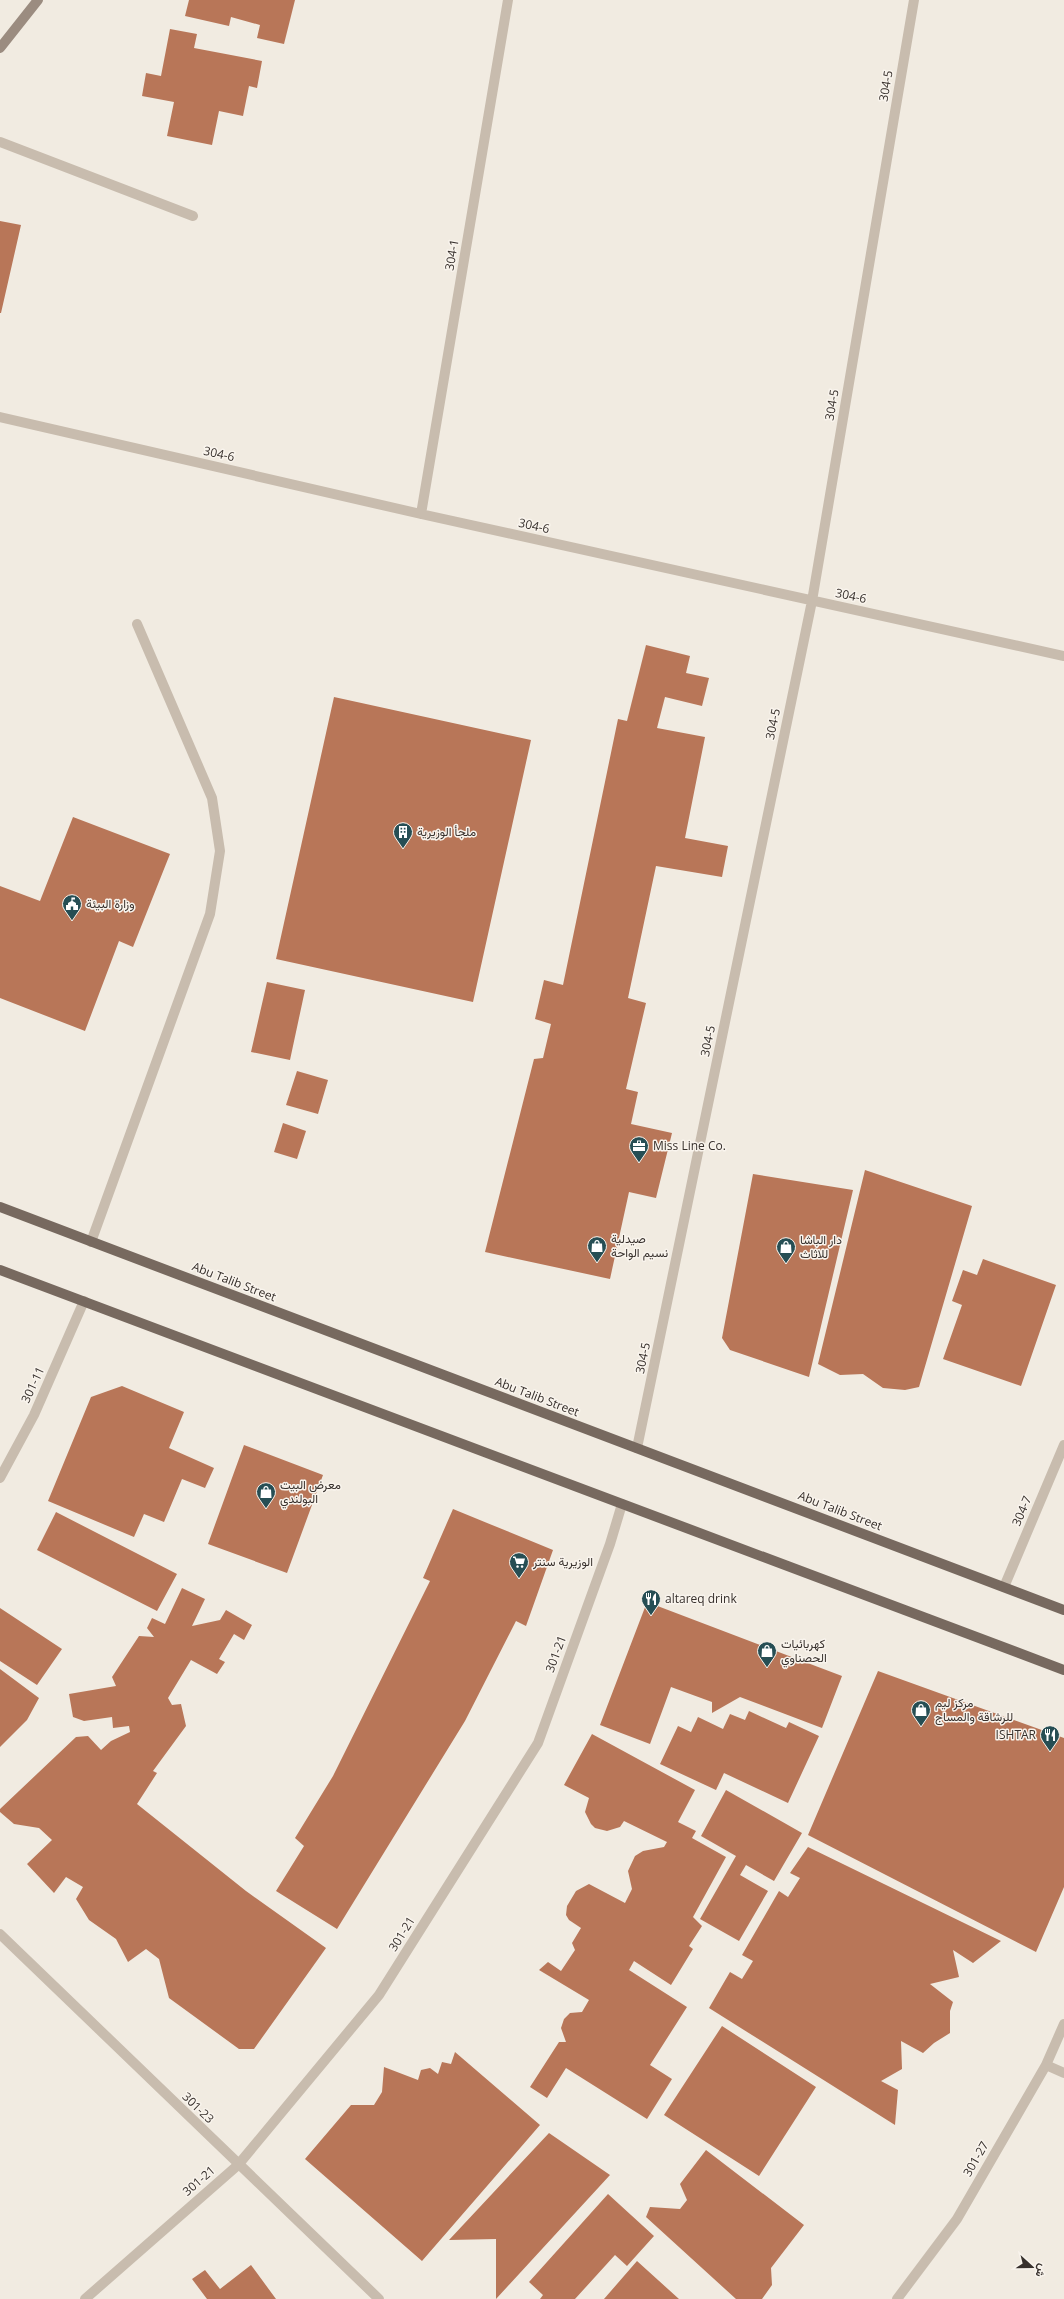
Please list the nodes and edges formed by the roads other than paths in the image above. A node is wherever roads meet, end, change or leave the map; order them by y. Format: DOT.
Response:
graph roads {
  1 [pos="38,0"];
  2 [pos="508,0"];
  3 [pos="914,0"];
  4 [pos="0,48"];
  5 [pos="0,142"];
  6 [pos="193,216"];
  7 [pos="0,417"];
  8 [pos="421,514"];
  9 [pos="812,601"];
  10 [pos="137,624"];
  11 [pos="1064,656"];
  12 [pos="0,1207"];
  13 [pos="91,1242"];
  14 [pos="0,1270"];
  15 [pos="84,1301"];
  16 [pos="1064,1445"];
  17 [pos="637,1448"];
  18 [pos="0,1478"];
  19 [pos="622,1504"];
  20 [pos="1004,1587"];
  21 [pos="1064,1610"];
  22 [pos="1064,1670"];
  23 [pos="0,1934"];
  24 [pos="1064,2024"];
  25 [pos="1046,2065"];
  26 [pos="1064,2072"];
  27 [pos="238,2165"];
  28 [pos="85,2299"];
  29 [pos="379,2299"];
  30 [pos="897,2299"];
  1 -- 4 [label="street"];
  2 -- 8 [label="street, 304-1"];
  3 -- 9 [label="street, 304-5"];
  5 -- 6 [label="street"];
  7 -- 8 [label="street, 304-6"];
  8 -- 9 [label="street, 304-6"];
  9 -- 11 [label="street, 304-6"];
  9 -- 17 [label="street, 304-5"];
  10 -- 13 [label="street"];
  12 -- 13 [label="main road, Abu Talib Street"];
  13 -- 17 [label="main road, Abu Talib Street"];
  14 -- 15 [label="main road"];
  15 -- 18 [label="street, 301-11"];
  15 -- 19 [label="main road"];
  16 -- 20 [label="street, 304-7"];
  17 -- 20 [label="main road, Abu Talib Street"];
  19 -- 22 [label="main road"];
  19 -- 27 [label="street, 301-21"];
  20 -- 21 [label="main road, Abu Talib Street"];
  23 -- 27 [label="street, 301-23"];
  24 -- 25 [label="street, 301-27"];
  25 -- 26 [label="street"];
  25 -- 30 [label="street, 301-27"];
  27 -- 28 [label="street, 301-21"];
  27 -- 29 [label="street, 301-23"];
}
